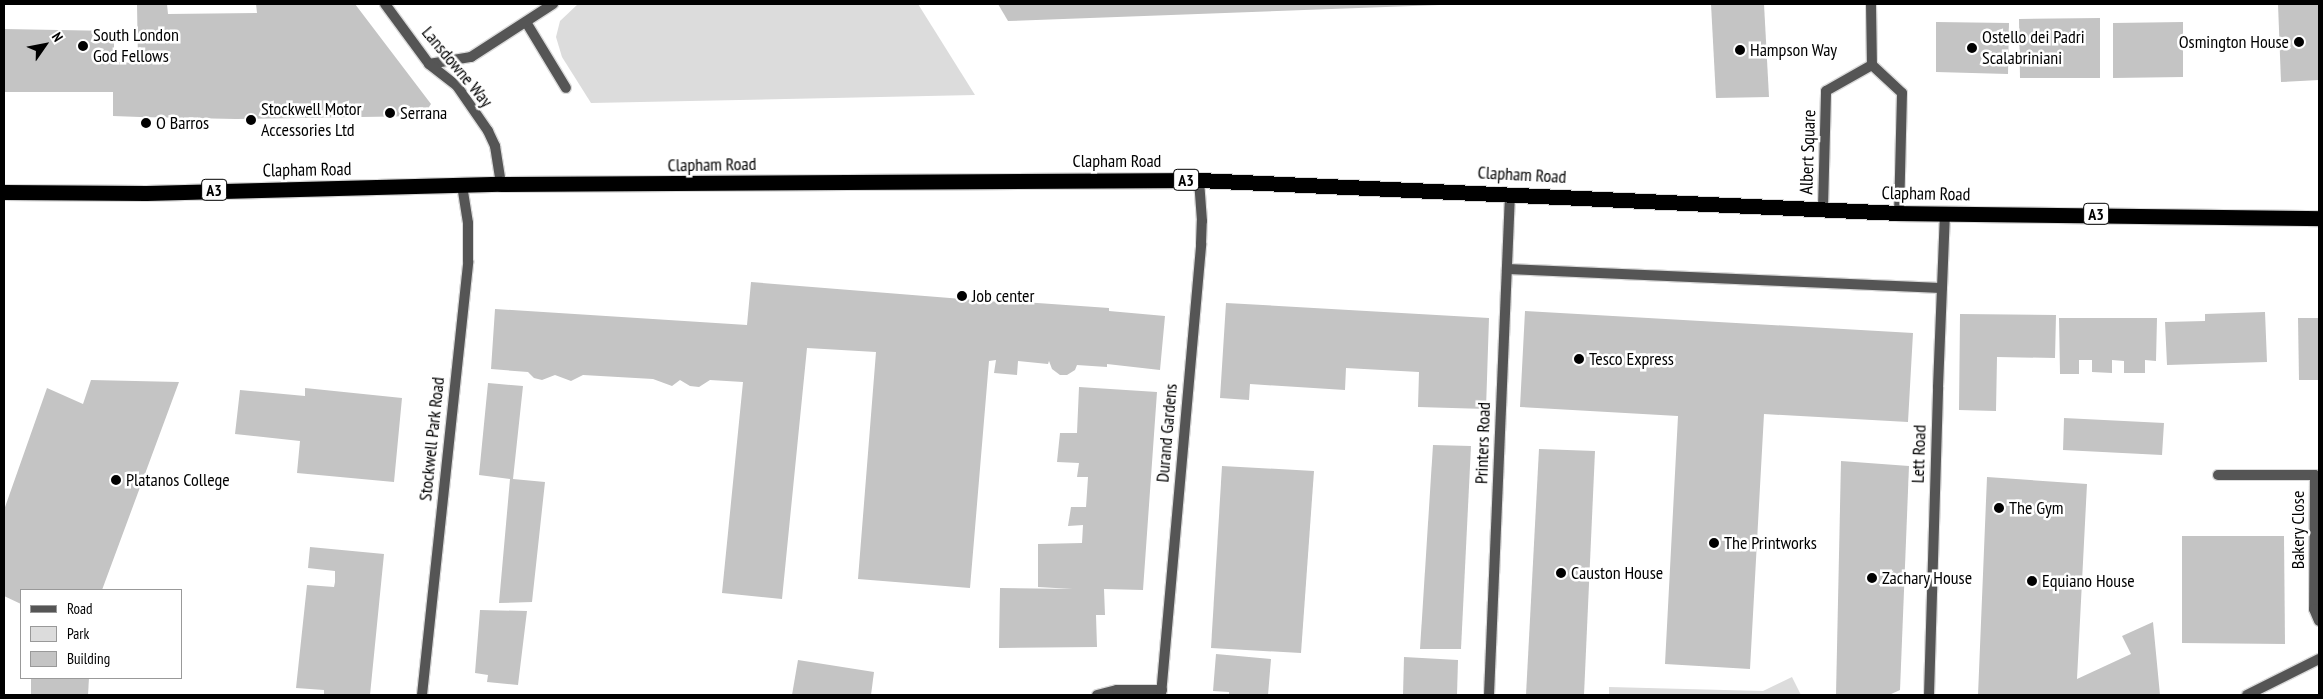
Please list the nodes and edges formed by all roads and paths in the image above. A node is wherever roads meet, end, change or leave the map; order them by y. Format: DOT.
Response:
graph roads {
  1 [pos="385,4"];
  2 [pos="553,4"];
  3 [pos="1871,4"];
  4 [pos="526,22"];
  5 [pos="429,64"];
  6 [pos="1872,65"];
  7 [pos="566,88"];
  8 [pos="1199,180"];
  9 [pos="501,184"];
  10 [pos="462,185"];
  11 [pos="4,192"];
  12 [pos="1510,193"];
  13 [pos="1823,208"];
  14 [pos="1899,213"];
  15 [pos="1945,213"];
  16 [pos="2319,218"];
  17 [pos="1507,269"];
  18 [pos="1942,288"];
  19 [pos="2218,475"];
  20 [pos="2319,621"];
  21 [pos="2319,659"];
  22 [pos="1162,693"];
  23 [pos="422,695"];
  24 [pos="1097,695"];
  25 [pos="1489,695"];
  26 [pos="1929,695"];
  27 [pos="2247,695"];
  1 -- 5 [label="street, Lansdowne Way"];
  2 -- 4 [label="street"];
  3 -- 6 [label="street"];
  4 -- 5 [label="street"];
  4 -- 7 [label="street"];
  5 -- 9 [label="street, Lansdowne Way"];
  6 -- 13 [label="street, Albert Square"];
  6 -- 14 [label="street"];
  8 -- 9 [label="highway, Clapham Road / A3"];
  8 -- 12 [label="highway, Clapham Road / A3"];
  8 -- 22 [label="street, Durand Gardens"];
  9 -- 10 [label="highway, Clapham Road / A3"];
  10 -- 11 [label="highway, Clapham Road / A3"];
  10 -- 23 [label="street, Stockwell Park Road"];
  12 -- 13 [label="highway, Clapham Road / A3"];
  12 -- 17 [label="street, Printers Road"];
  13 -- 14 [label="highway, Clapham Road / A3"];
  14 -- 15 [label="highway, Clapham Road / A3"];
  15 -- 16 [label="highway, Clapham Road / A3"];
  15 -- 18 [label="street, Lett Road"];
  17 -- 18 [label="street"];
  17 -- 25 [label="street, Printers Road"];
  18 -- 26 [label="street, Lett Road"];
  19 -- 20 [label="street, Bakery Close"];
  21 -- 27 [label="street"];
  22 -- 24 [label="street, Durand Gardens"];
}
